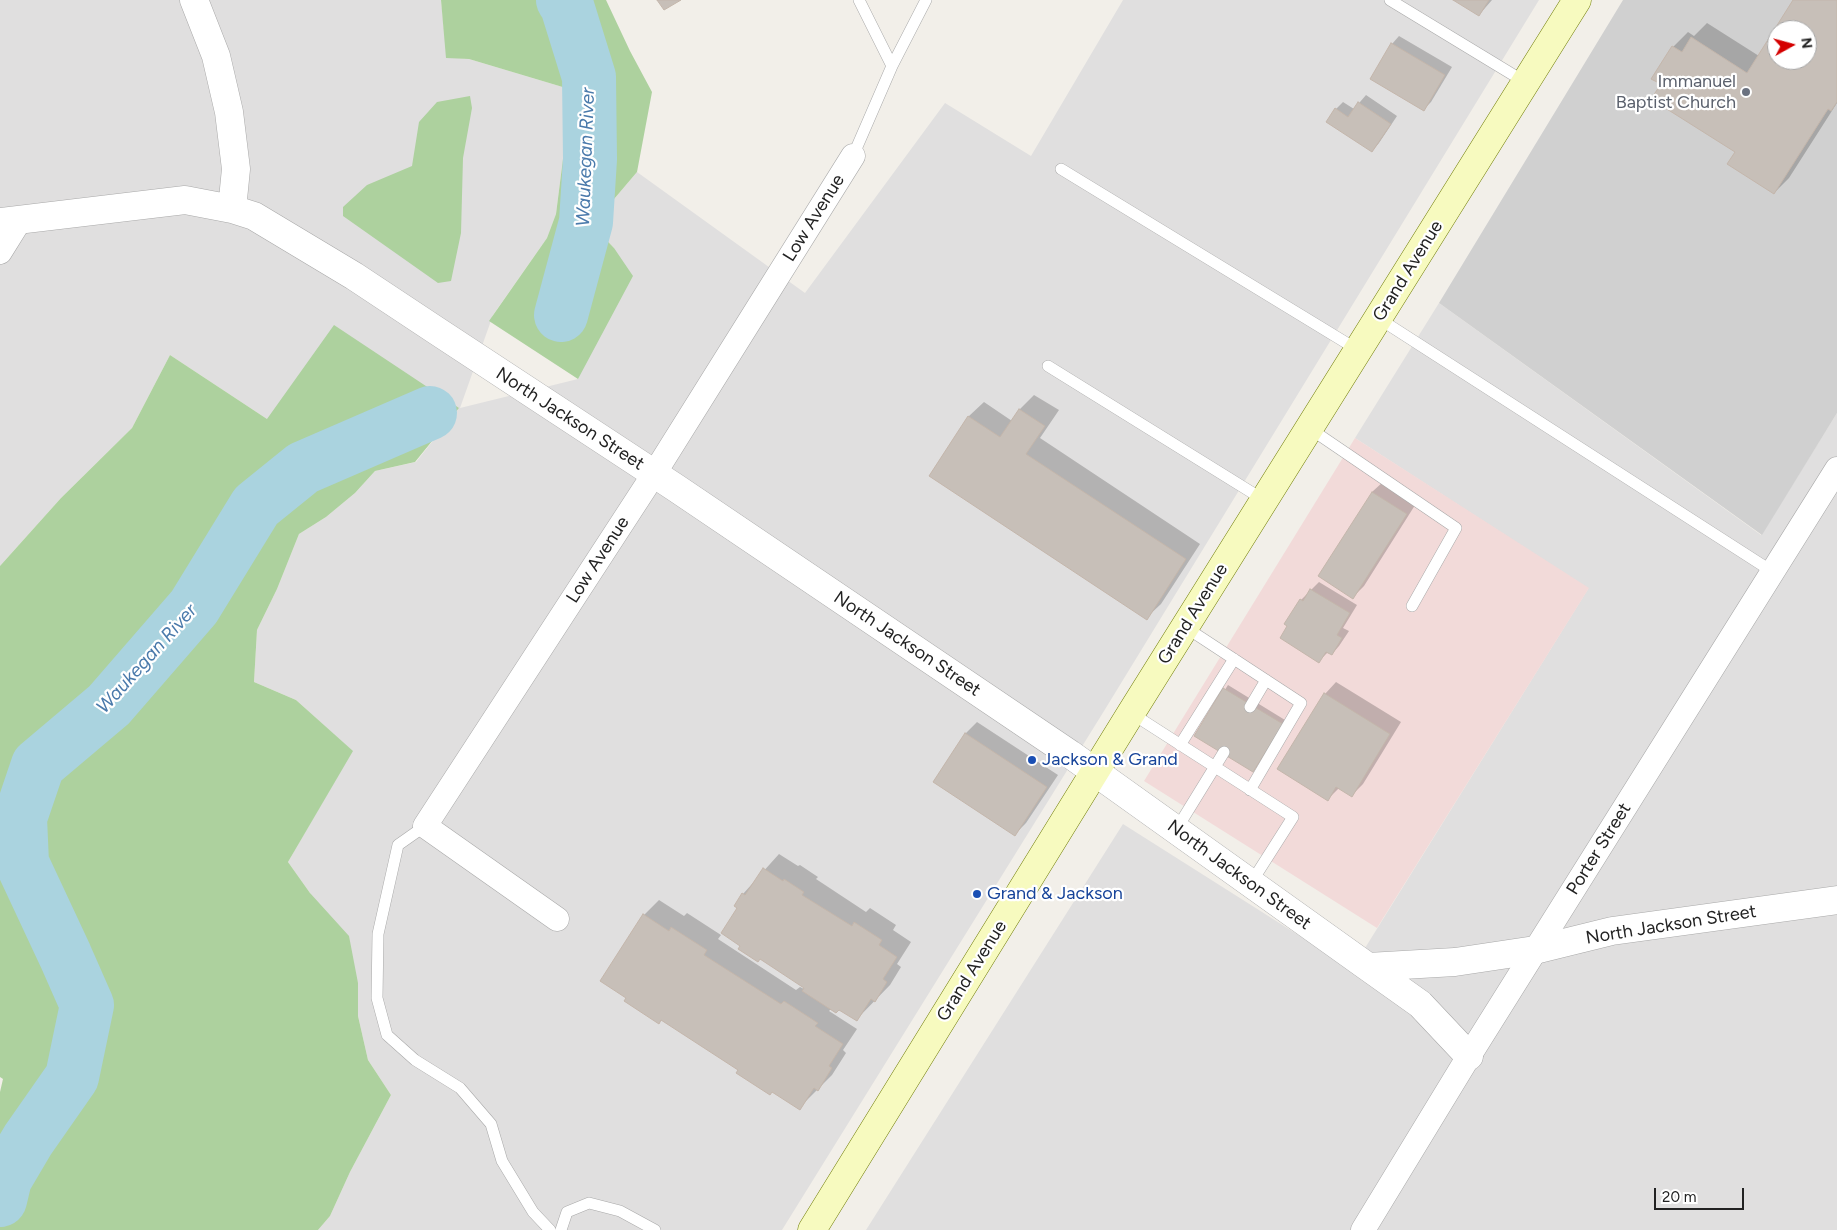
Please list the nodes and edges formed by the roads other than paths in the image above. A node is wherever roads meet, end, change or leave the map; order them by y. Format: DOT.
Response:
graph roads {
  1 [pos="194,0"];
  2 [pos="859,0"];
  3 [pos="926,0"];
  4 [pos="1390,0"];
  5 [pos="1577,0"];
  6 [pos="892,66"];
  7 [pos="1526,82"];
  8 [pos="853,156"];
  9 [pos="1061,169"];
  10 [pos="232,209"];
  11 [pos="10,221"];
  12 [pos="0,252"];
  13 [pos="1378,318"];
  14 [pos="1358,350"];
  15 [pos="1048,366"];
  16 [pos="1309,428"];
  17 [pos="1837,469"];
  18 [pos="654,474"];
  19 [pos="1264,500"];
  20 [pos="1773,572"];
  21 [pos="1412,606"];
  22 [pos="1185,626"];
  23 [pos="1234,659"];
  24 [pos="1266,680"];
  25 [pos="1250,707"];
  26 [pos="1131,713"];
  27 [pos="1180,745"];
  28 [pos="1224,752"];
  29 [pos="1214,767"];
  30 [pos="1095,771"];
  31 [pos="1250,790"];
  32 [pos="425,826"];
  33 [pos="1176,830"];
  34 [pos="1251,883"];
  35 [pos="1837,900"];
  36 [pos="557,919"];
  37 [pos="1535,950"];
  38 [pos="1368,967"];
  39 [pos="1469,1056"];
  40 [pos="550,1230"];
  41 [pos="562,1230"];
  42 [pos="655,1230"];
  43 [pos="812,1230"];
  44 [pos="1363,1230"];
  1 -- 10 [label="street"];
  2 -- 6 [label="lane"];
  3 -- 6 [label="lane"];
  4 -- 7 [label="lane"];
  5 -- 7 [label="main road, Grand Avenue"];
  6 -- 8 [label="lane"];
  7 -- 13 [label="main road, Grand Avenue"];
  8 -- 18 [label="street, Low Avenue"];
  9 -- 14 [label="lane"];
  10 -- 11 [label="street, North Jackson Street"];
  10 -- 18 [label="street, North Jackson Street"];
  11 -- 12 [label="street"];
  13 -- 14 [label="main road, Grand Avenue"];
  13 -- 20 [label="lane"];
  14 -- 16 [label="main road, Grand Avenue"];
  15 -- 19 [label="lane"];
  16 -- 19 [label="main road, Grand Avenue"];
  16 -- 21 [label="lane"];
  17 -- 20 [label="street, Porter Street"];
  18 -- 30 [label="street, North Jackson Street"];
  18 -- 32 [label="street, Low Avenue"];
  19 -- 22 [label="main road, Grand Avenue"];
  20 -- 37 [label="street, Porter Street"];
  22 -- 23 [label="lane"];
  22 -- 26 [label="main road, Grand Avenue"];
  23 -- 24 [label="lane"];
  23 -- 27 [label="lane"];
  24 -- 25 [label="lane"];
  24 -- 31 [label="lane"];
  26 -- 27 [label="lane"];
  26 -- 30 [label="main road, Grand Avenue"];
  27 -- 29 [label="lane"];
  28 -- 29 [label="lane"];
  29 -- 31 [label="lane"];
  29 -- 33 [label="lane"];
  30 -- 33 [label="street, North Jackson Street"];
  30 -- 43 [label="main road, Grand Avenue"];
  31 -- 34 [label="lane"];
  32 -- 36 [label="street"];
  32 -- 40 [label="lane"];
  33 -- 34 [label="street, North Jackson Street"];
  34 -- 38 [label="street, North Jackson Street"];
  35 -- 37 [label="street, North Jackson Street"];
  37 -- 38 [label="street, North Jackson Street"];
  37 -- 39 [label="street, Porter Street"];
  38 -- 39 [label="street"];
  39 -- 44 [label="street, Porter Street"];
  41 -- 42 [label="lane"];
}
